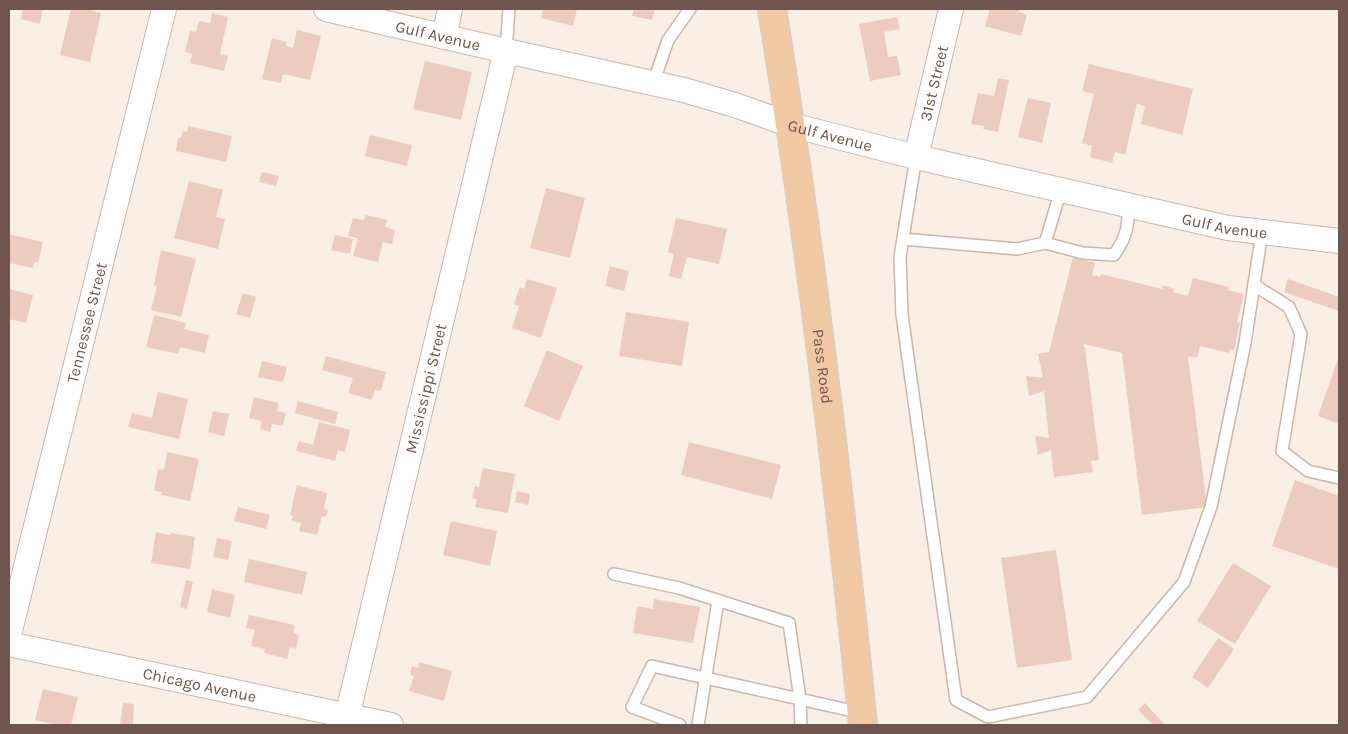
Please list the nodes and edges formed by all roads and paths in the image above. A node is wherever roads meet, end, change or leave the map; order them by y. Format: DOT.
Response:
graph roads {
  1 [pos="164,9"];
  2 [pos="326,9"];
  3 [pos="450,9"];
  4 [pos="509,9"];
  5 [pos="690,9"];
  6 [pos="772,9"];
  7 [pos="951,9"];
  8 [pos="444,37"];
  9 [pos="506,51"];
  10 [pos="653,84"];
  11 [pos="791,125"];
  12 [pos="916,157"];
  13 [pos="1061,190"];
  14 [pos="1128,205"];
  15 [pos="1262,232"];
  16 [pos="903,240"];
  17 [pos="1339,241"];
  18 [pos="1045,243"];
  19 [pos="1254,285"];
  20 [pos="1339,478"];
  21 [pos="614,574"];
  22 [pos="718,601"];
  23 [pos="9,636"];
  24 [pos="9,644"];
  25 [pos="706,678"];
  26 [pos="800,699"];
  27 [pos="862,719"];
  28 [pos="346,720"];
  29 [pos="391,725"];
  30 [pos="680,725"];
  31 [pos="698,725"];
  32 [pos="801,725"];
  1 -- 23 [label="street, Tennessee Street"];
  2 -- 8 [label="street, Gulf Avenue"];
  3 -- 8 [label="street"];
  4 -- 9 [label="lane"];
  5 -- 10 [label="lane"];
  6 -- 11 [label="main road, Pass Road"];
  7 -- 12 [label="street, 31st Street"];
  8 -- 9 [label="street, Gulf Avenue"];
  9 -- 10 [label="street, Gulf Avenue"];
  9 -- 28 [label="street, Mississippi Street"];
  10 -- 11 [label="street, Gulf Avenue"];
  11 -- 12 [label="street, Gulf Avenue"];
  11 -- 27 [label="main road, Pass Road"];
  12 -- 13 [label="street, Gulf Avenue"];
  12 -- 16 [label="lane"];
  13 -- 14 [label="street, Gulf Avenue"];
  13 -- 18 [label="lane"];
  14 -- 15 [label="street, Gulf Avenue"];
  14 -- 18 [label="lane"];
  15 -- 17 [label="street, Gulf Avenue"];
  15 -- 19 [label="lane"];
  16 -- 18 [label="lane"];
  16 -- 19 [label="lane"];
  19 -- 20 [label="lane"];
  21 -- 22 [label="lane"];
  22 -- 25 [label="lane"];
  22 -- 26 [label="lane"];
  24 -- 28 [label="street, Chicago Avenue"];
  25 -- 26 [label="lane"];
  25 -- 30 [label="lane"];
  25 -- 31 [label="lane"];
  26 -- 27 [label="lane"];
  26 -- 32 [label="lane"];
  28 -- 29 [label="street, Chicago Avenue"];
}
